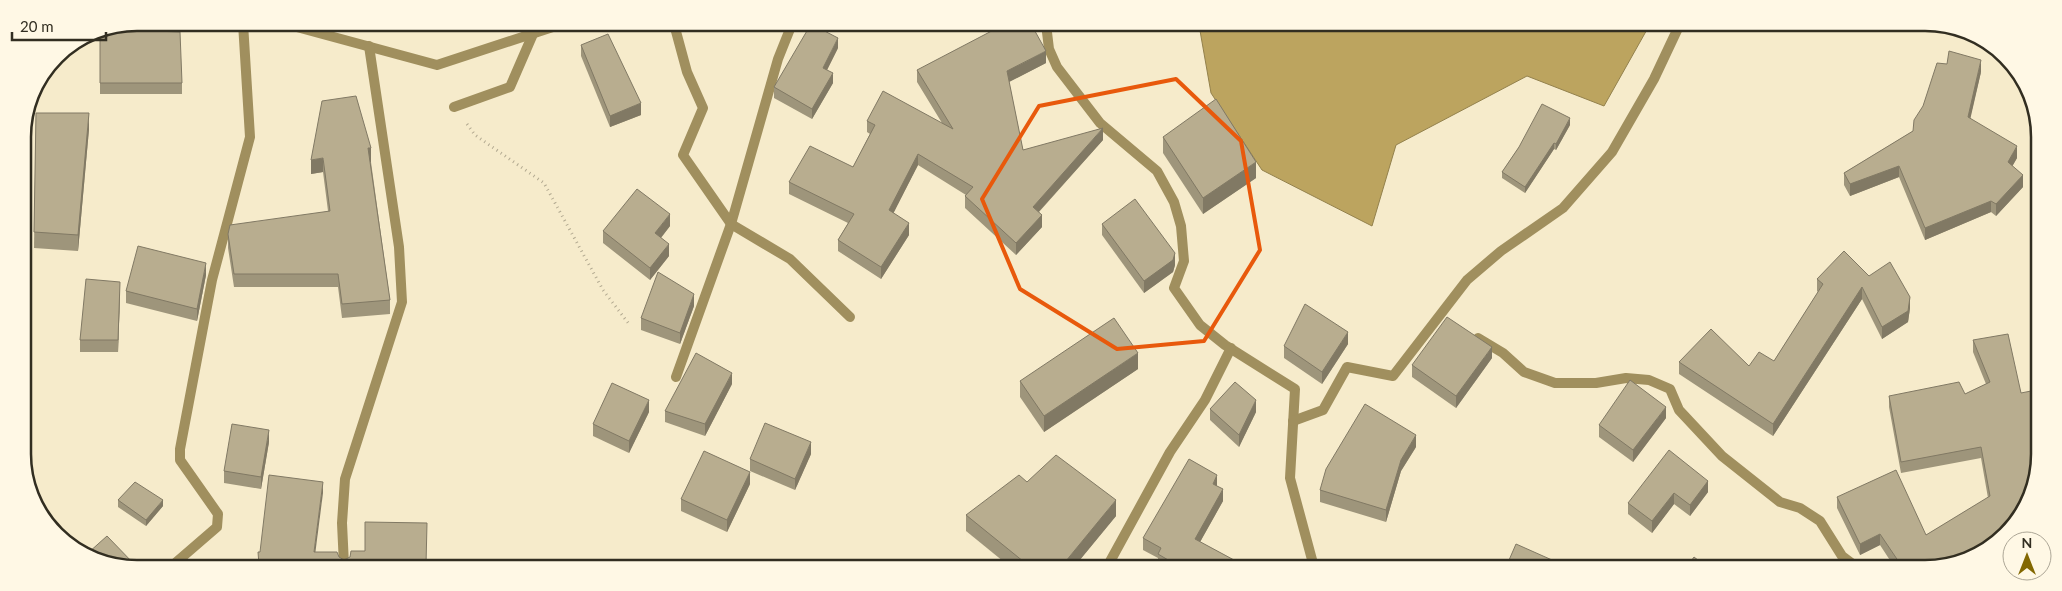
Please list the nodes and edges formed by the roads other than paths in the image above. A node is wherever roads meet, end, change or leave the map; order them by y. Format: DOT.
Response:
graph roads {
  1 [pos="243,31"];
  2 [pos="312,31"];
  3 [pos="542,31"];
  4 [pos="676,31"];
  5 [pos="789,31"];
  6 [pos="1047,31"];
  7 [pos="1677,31"];
  8 [pos="533,34"];
  9 [pos="369,46"];
  10 [pos="454,108"];
  11 [pos="731,224"];
  12 [pos="850,317"];
  13 [pos="1472,335"];
  14 [pos="1231,348"];
  15 [pos="676,377"];
  16 [pos="1293,421"];
  17 [pos="180,560"];
  18 [pos="344,560"];
  19 [pos="1112,560"];
  20 [pos="1312,560"];
  21 [pos="1847,560"];
  1 -- 17 [label="street"];
  2 -- 9 [label="street"];
  3 -- 8 [label="street"];
  4 -- 11 [label="street"];
  5 -- 11 [label="street"];
  6 -- 14 [label="street"];
  7 -- 16 [label="street"];
  8 -- 9 [label="street"];
  8 -- 10 [label="street"];
  9 -- 18 [label="street"];
  11 -- 12 [label="street"];
  11 -- 15 [label="street"];
  13 -- 21 [label="street"];
  14 -- 16 [label="street"];
  14 -- 19 [label="street"];
  16 -- 20 [label="street"];
}
